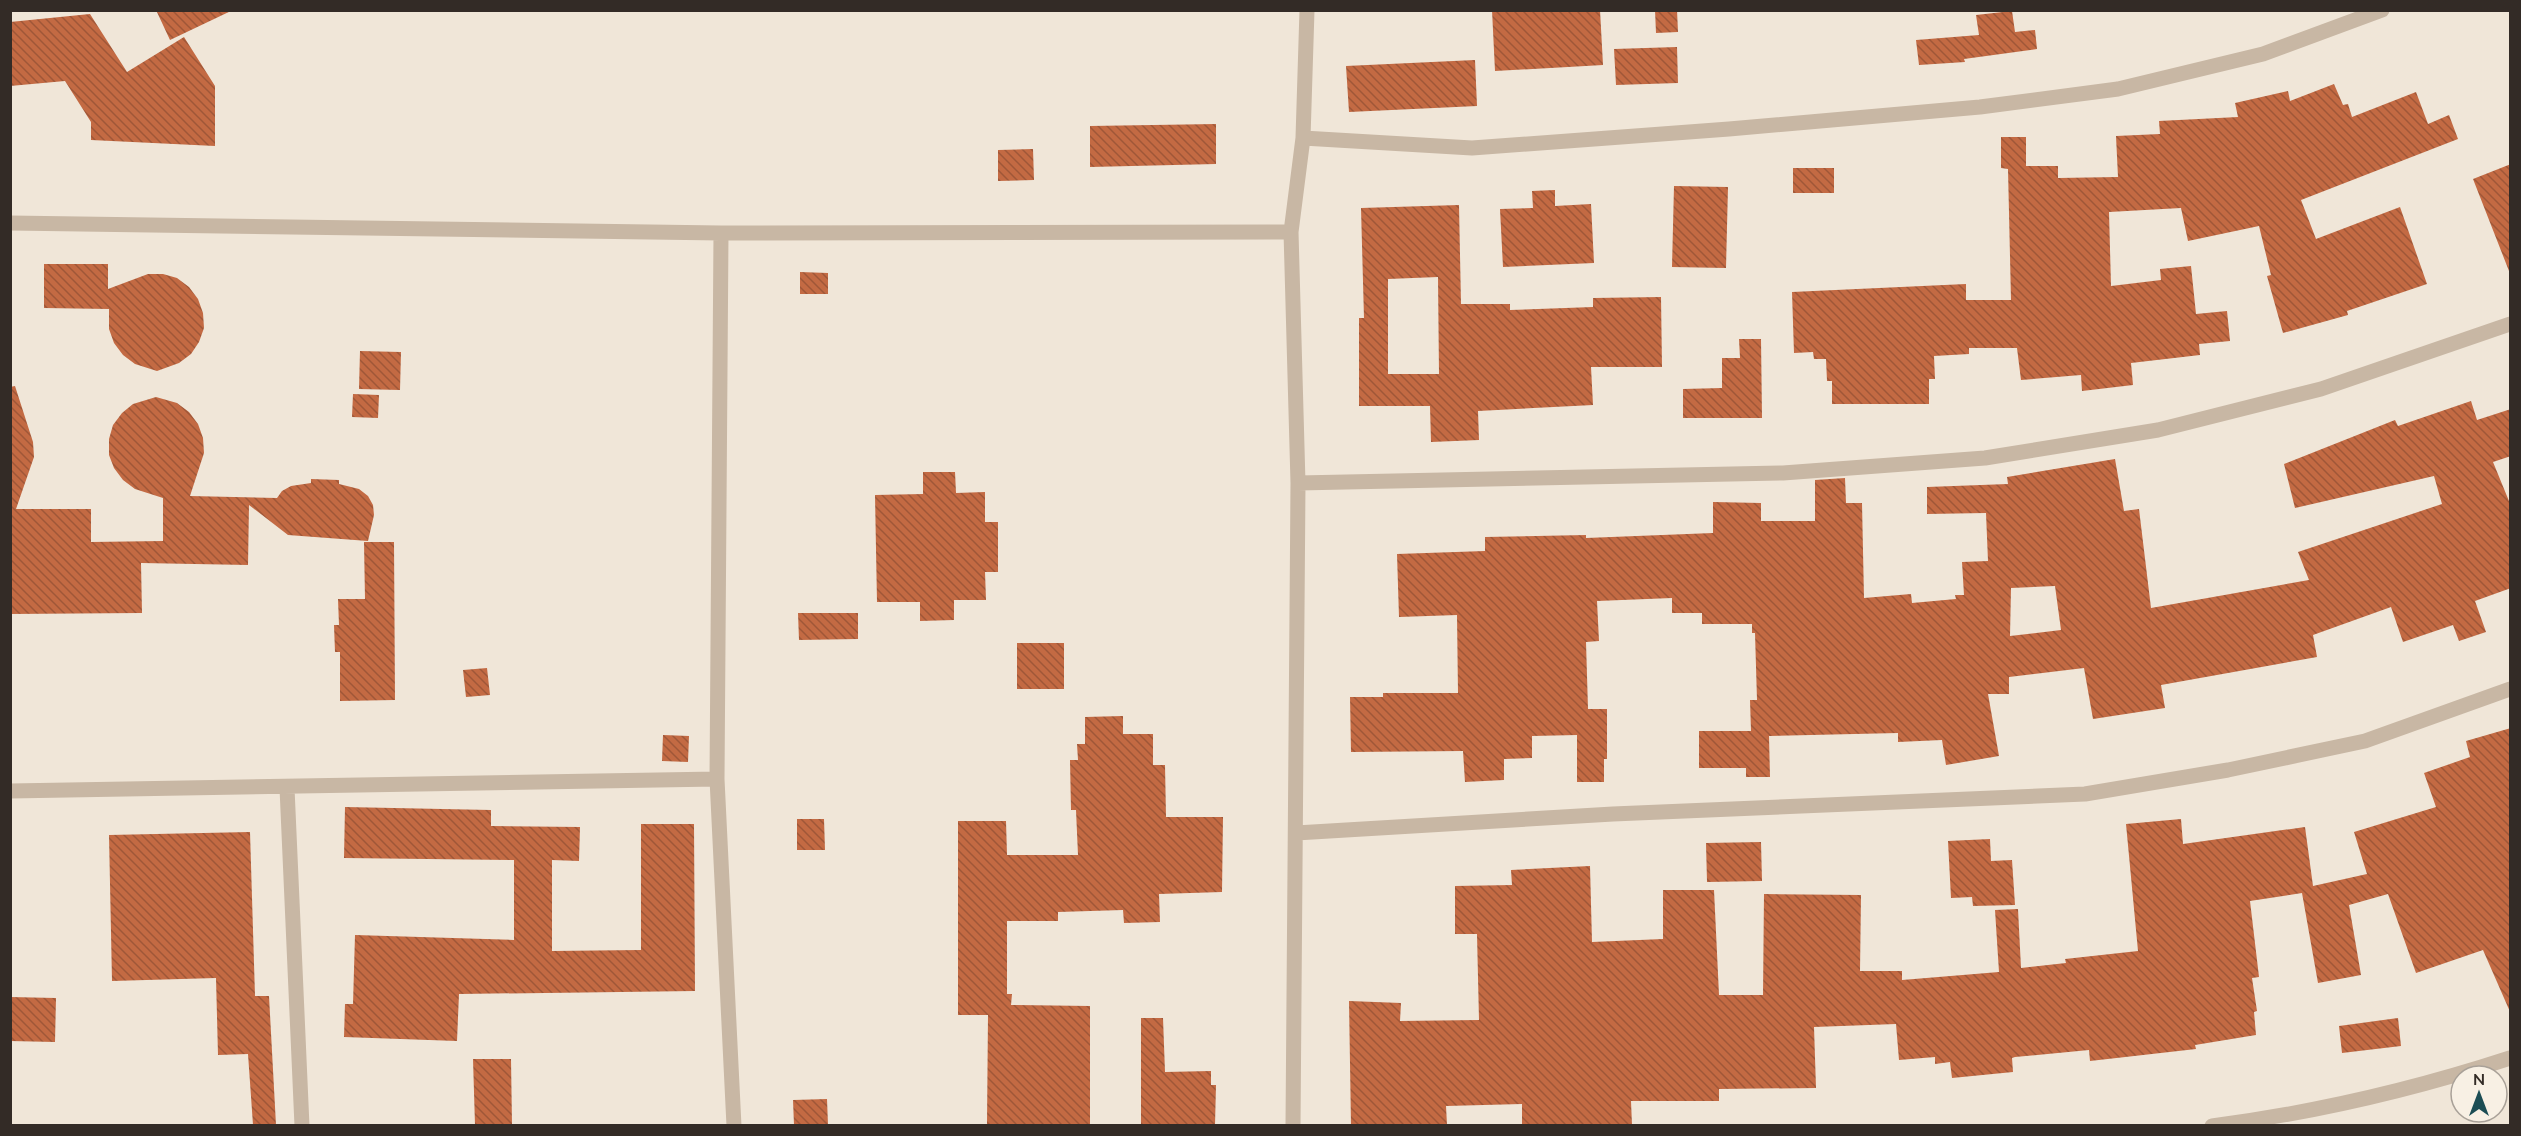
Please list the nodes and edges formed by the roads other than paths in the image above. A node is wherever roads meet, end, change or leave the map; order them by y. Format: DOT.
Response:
graph roads {
  1 [pos="1307,10"];
  2 [pos="2382,10"];
  3 [pos="1303,138"];
  4 [pos="10,223"];
  5 [pos="1291,232"];
  6 [pos="721,233"];
  7 [pos="2511,324"];
  8 [pos="1298,483"];
  9 [pos="2511,689"];
  10 [pos="717,779"];
  11 [pos="287,788"];
  12 [pos="10,791"];
  13 [pos="1296,833"];
  14 [pos="2511,1058"];
  15 [pos="302,1125"];
  16 [pos="734,1125"];
  17 [pos="1293,1125"];
  18 [pos="2212,1125"];
  1 -- 3 [label="street"];
  2 -- 3 [label="street"];
  3 -- 5 [label="street"];
  4 -- 6 [label="street"];
  5 -- 6 [label="street"];
  5 -- 8 [label="street"];
  6 -- 10 [label="street"];
  7 -- 8 [label="street"];
  8 -- 13 [label="street"];
  9 -- 13 [label="street"];
  10 -- 11 [label="street"];
  10 -- 16 [label="street"];
  11 -- 12 [label="street"];
  11 -- 15 [label="street"];
  13 -- 17 [label="street"];
  14 -- 18 [label="street"];
}
